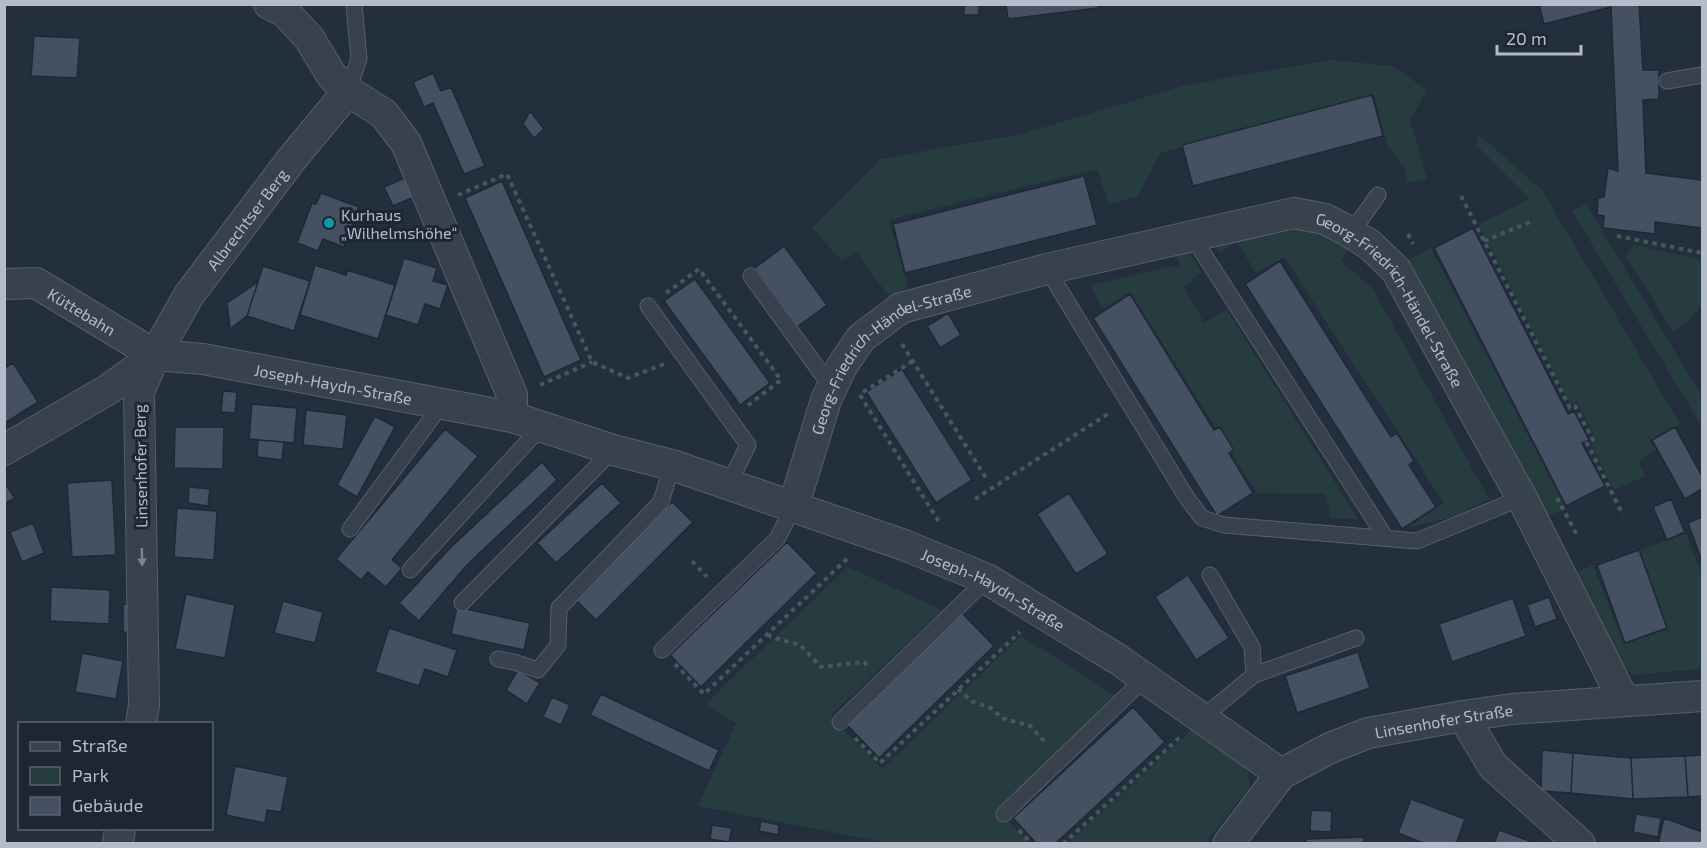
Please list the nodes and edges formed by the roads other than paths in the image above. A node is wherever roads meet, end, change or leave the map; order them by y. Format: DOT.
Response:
graph roads {
  1 [pos="269,4"];
  2 [pos="354,4"];
  3 [pos="1702,75"];
  4 [pos="1667,81"];
  5 [pos="348,91"];
  6 [pos="1378,195"];
  7 [pos="1351,233"];
  8 [pos="1192,236"];
  9 [pos="1047,269"];
  10 [pos="751,276"];
  11 [pos="4,284"];
  12 [pos="648,306"];
  13 [pos="156,355"];
  14 [pos="832,388"];
  15 [pos="442,404"];
  16 [pos="512,417"];
  17 [pos="541,427"];
  18 [pos="4,450"];
  19 [pos="613,450"];
  20 [pos="672,465"];
  21 [pos="729,484"];
  22 [pos="1521,498"];
  23 [pos="793,508"];
  24 [pos="350,529"];
  25 [pos="1386,538"];
  26 [pos="410,570"];
  27 [pos="1210,575"];
  28 [pos="987,579"];
  29 [pos="462,603"];
  30 [pos="1356,638"];
  31 [pos="662,650"];
  32 [pos="498,659"];
  33 [pos="1254,675"];
  34 [pos="1145,678"];
  35 [pos="1702,696"];
  36 [pos="1624,700"];
  37 [pos="1463,716"];
  38 [pos="1202,718"];
  39 [pos="141,722"];
  40 [pos="840,722"];
  41 [pos="1281,774"];
  42 [pos="1004,814"];
  43 [pos="1228,843"];
  44 [pos="1580,843"];
  1 -- 5 [label="street"];
  2 -- 5 [label="lane, Albrechtser Berg"];
  3 -- 4 [label="lane"];
  5 -- 13 [label="street, Albrechtser Berg"];
  5 -- 16 [label="street"];
  6 -- 7 [label="lane"];
  7 -- 8 [label="street, Georg-Friedrich-Händel-Straße"];
  7 -- 22 [label="street, Georg-Friedrich-Händel-Straße"];
  8 -- 9 [label="street, Georg-Friedrich-Händel-Straße"];
  8 -- 25 [label="lane"];
  9 -- 14 [label="street, Georg-Friedrich-Händel-Straße"];
  9 -- 25 [label="lane"];
  10 -- 14 [label="lane"];
  11 -- 13 [label="street, Küttebahn"];
  12 -- 21 [label="lane"];
  13 -- 15 [label="street, Joseph-Haydn-Straße"];
  13 -- 18 [label="street, Linsenhofer Berg"];
  13 -- 39 [label="street, Linsenhofer Berg, one-way"];
  14 -- 23 [label="street, Georg-Friedrich-Händel-Straße"];
  15 -- 16 [label="street, Joseph-Haydn-Straße"];
  15 -- 24 [label="lane"];
  16 -- 17 [label="street, Joseph-Haydn-Straße"];
  17 -- 19 [label="street, Joseph-Haydn-Straße"];
  17 -- 26 [label="lane"];
  19 -- 20 [label="street, Joseph-Haydn-Straße"];
  19 -- 29 [label="lane"];
  20 -- 21 [label="street, Joseph-Haydn-Straße"];
  20 -- 32 [label="lane"];
  21 -- 23 [label="street, Joseph-Haydn-Straße"];
  22 -- 25 [label="lane"];
  22 -- 36 [label="street, Georg-Friedrich-Händel-Straße"];
  23 -- 28 [label="street, Joseph-Haydn-Straße"];
  23 -- 31 [label="lane"];
  27 -- 33 [label="lane"];
  28 -- 34 [label="street, Joseph-Haydn-Straße"];
  28 -- 40 [label="lane"];
  30 -- 33 [label="lane"];
  33 -- 38 [label="lane"];
  34 -- 38 [label="street, Joseph-Haydn-Straße"];
  34 -- 42 [label="lane"];
  35 -- 36 [label="street, Linsenhofer Straße"];
  36 -- 37 [label="street, Linsenhofer Straße"];
  37 -- 41 [label="street, Linsenhofer Straße"];
  37 -- 44 [label="street"];
  38 -- 41 [label="street, Joseph-Haydn-Straße"];
  41 -- 43 [label="street, Linsenhofer Straße"];
}
